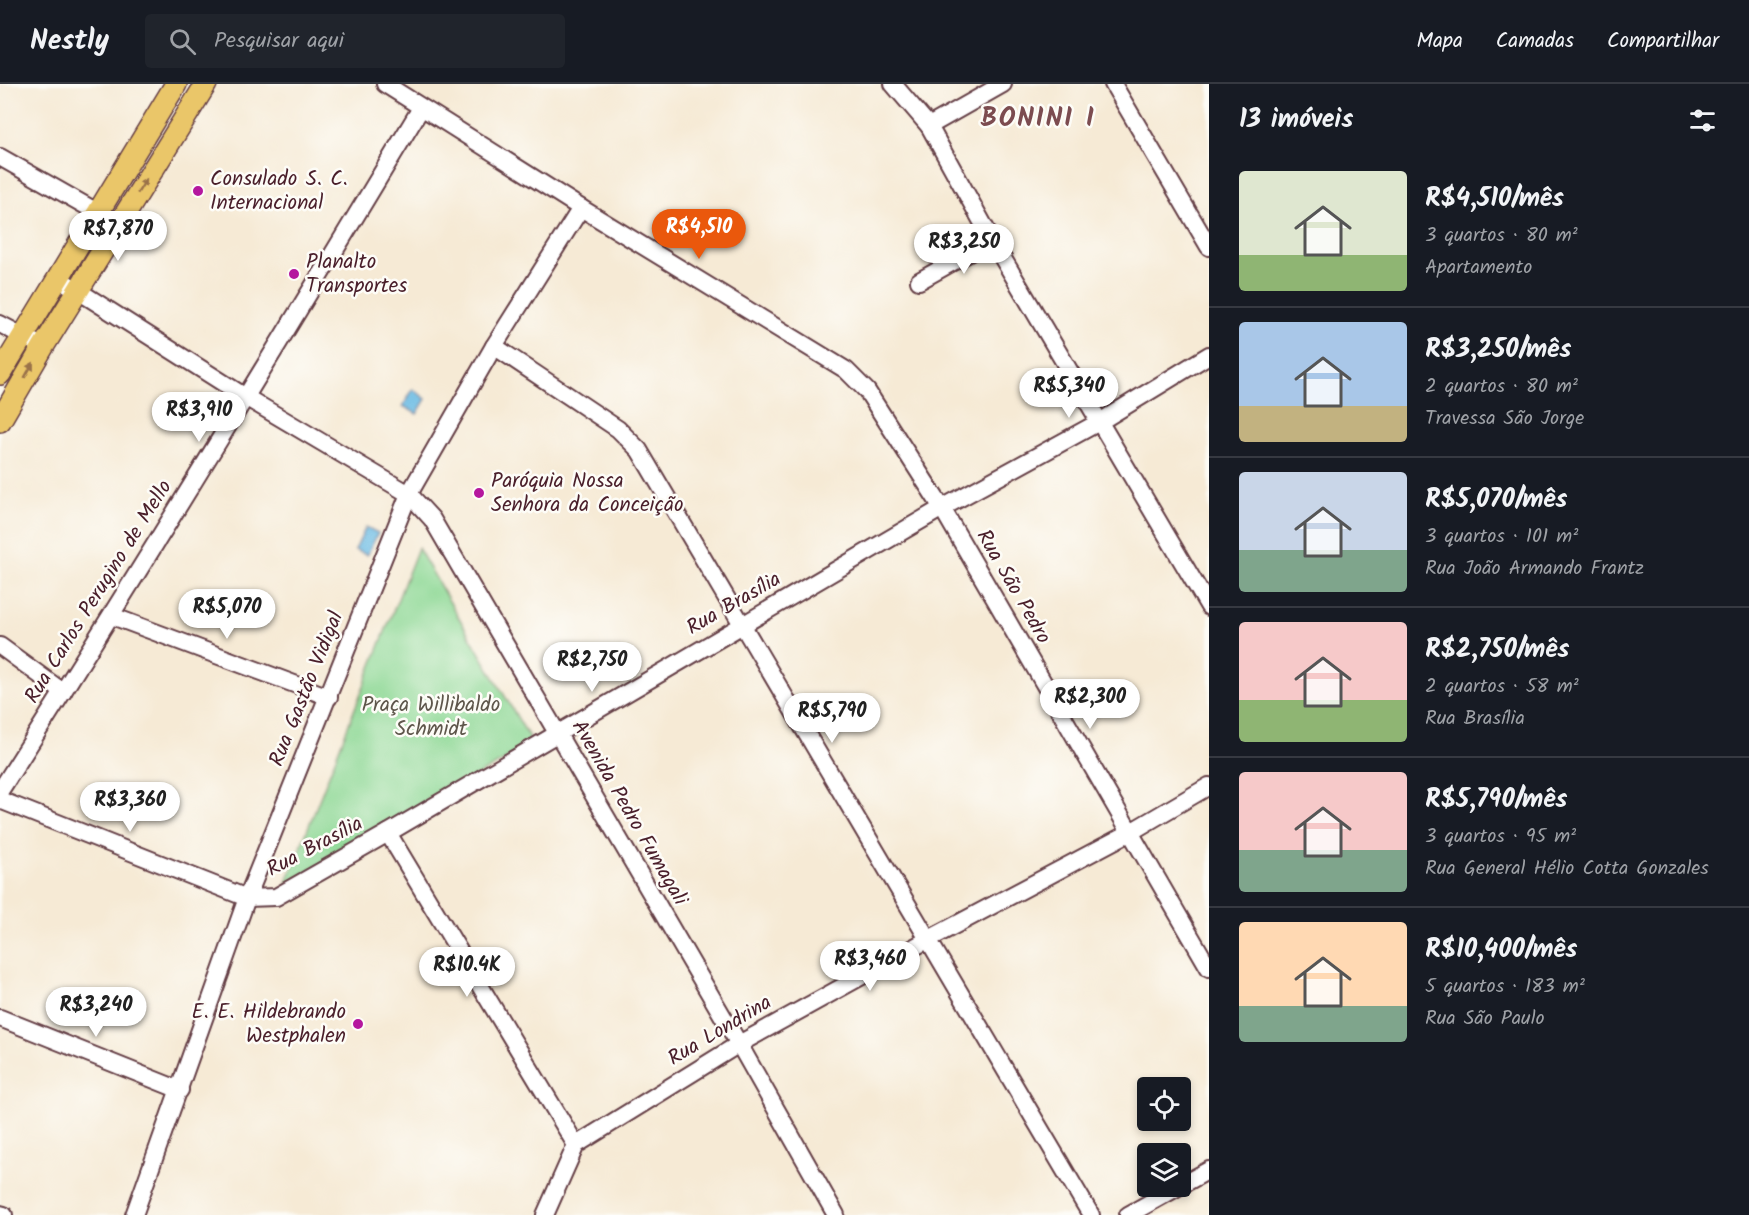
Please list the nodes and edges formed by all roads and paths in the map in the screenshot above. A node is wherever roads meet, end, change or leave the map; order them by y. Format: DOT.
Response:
graph roads {
  1 [pos="176,84"];
  2 [pos="206,84"];
  3 [pos="385,84"];
  4 [pos="893,84"];
  5 [pos="1003,84"];
  6 [pos="1113,84"];
  7 [pos="421,108"];
  8 [pos="929,126"];
  9 [pos="0,157"];
  10 [pos="581,208"];
  11 [pos="98,211"];
  12 [pos="118,224"];
  13 [pos="992,240"];
  14 [pos="1209,247"];
  15 [pos="58,278"];
  16 [pos="919,280"];
  17 [pos="79,289"];
  18 [pos="0,324"];
  19 [pos="23,336"];
  20 [pos="494,346"];
  21 [pos="43,347"];
  22 [pos="1209,355"];
  23 [pos="0,374"];
  24 [pos="247,398"];
  25 [pos="0,421"];
  26 [pos="1101,421"];
  27 [pos="409,494"];
  28 [pos="942,508"];
  29 [pos="1209,607"];
  30 [pos="112,616"];
  31 [pos="741,625"];
  32 [pos="0,646"];
  33 [pos="63,692"];
  34 [pos="329,697"];
  35 [pos="557,734"];
  36 [pos="1209,786"];
  37 [pos="0,791"];
  38 [pos="0,800"];
  39 [pos="388,833"];
  40 [pos="1129,833"];
  41 [pos="247,898"];
  42 [pos="929,939"];
  43 [pos="1209,968"];
  44 [pos="0,1018"];
  45 [pos="739,1044"];
  46 [pos="180,1090"];
  47 [pos="576,1145"];
  48 [pos="1209,1170"];
  49 [pos="1191,1180"];
  50 [pos="1160,1197"];
  51 [pos="134,1215"];
  52 [pos="545,1215"];
  53 [pos="836,1215"];
  54 [pos="1091,1215"];
  55 [pos="1128,1215"];
  1 -- 11 [label="main road"];
  12 -- 2 [label="main road, one-way"];
  3 -- 7 [label="street, Rua São Pedro"];
  4 -- 8 [label="street"];
  5 -- 8 [label="street"];
  6 -- 14 [label="street"];
  7 -- 10 [label="street, Rua São Pedro"];
  7 -- 24 [label="street, Rua Carlos Perugino de Mello"];
  8 -- 13 [label="street"];
  9 -- 11 [label="street"];
  10 -- 20 [label="street, Rua Gastão Vidigal"];
  10 -- 28 [label="street, Rua São Pedro"];
  11 -- 12 [label="street"];
  11 -- 15 [label="main road"];
  12 -- 17 [label="main road"];
  13 -- 16 [label="street"];
  13 -- 26 [label="street"];
  15 -- 17 [label="street, Avenida Pedro Fumagali"];
  15 -- 19 [label="main road"];
  17 -- 21 [label="main road"];
  17 -- 24 [label="street, Avenida Pedro Fumagali"];
  18 -- 19 [label="street"];
  19 -- 21 [label="street"];
  19 -- 23 [label="main road"];
  20 -- 27 [label="street, Rua Gastão Vidigal"];
  20 -- 31 [label="street"];
  25 -- 21 [label="main road, one-way"];
  22 -- 26 [label="street, Rua Brasília"];
  24 -- 27 [label="street, Avenida Pedro Fumagali"];
  24 -- 30 [label="street, Rua Carlos Perugino de Mello"];
  26 -- 28 [label="street, Rua Brasília"];
  26 -- 29 [label="street"];
  27 -- 34 [label="street, Rua Gastão Vidigal"];
  27 -- 35 [label="street, Avenida Pedro Fumagali"];
  28 -- 31 [label="street, Rua Brasília"];
  28 -- 40 [label="street, Rua São Pedro"];
  30 -- 33 [label="street, Rua Carlos Perugino de Mello"];
  30 -- 34 [label="street"];
  31 -- 35 [label="street, Rua Brasília"];
  31 -- 42 [label="street"];
  32 -- 33 [label="street"];
  33 -- 37 [label="street, Rua Carlos Perugino de Mello"];
  34 -- 41 [label="street, Rua Gastão Vidigal"];
  35 -- 39 [label="street, Rua Brasília"];
  35 -- 45 [label="street, Avenida Pedro Fumagali"];
  36 -- 40 [label="street, Rua Londrina"];
  38 -- 41 [label="street"];
  39 -- 41 [label="street, Rua Brasília"];
  39 -- 47 [label="street"];
  40 -- 42 [label="street, Rua Londrina"];
  40 -- 43 [label="street, Rua São Pedro"];
  41 -- 46 [label="street, Rua Gastão Vidigal"];
  42 -- 45 [label="street, Rua Londrina"];
  42 -- 54 [label="street"];
  44 -- 46 [label="street"];
  45 -- 47 [label="street, Rua Londrina"];
  45 -- 53 [label="street, Avenida Pedro Fumagali"];
  46 -- 51 [label="street, Rua Gastão Vidigal"];
  47 -- 52 [label="street"];
  48 -- 49 [label="street"];
  50 -- 55 [label="street"];
}
